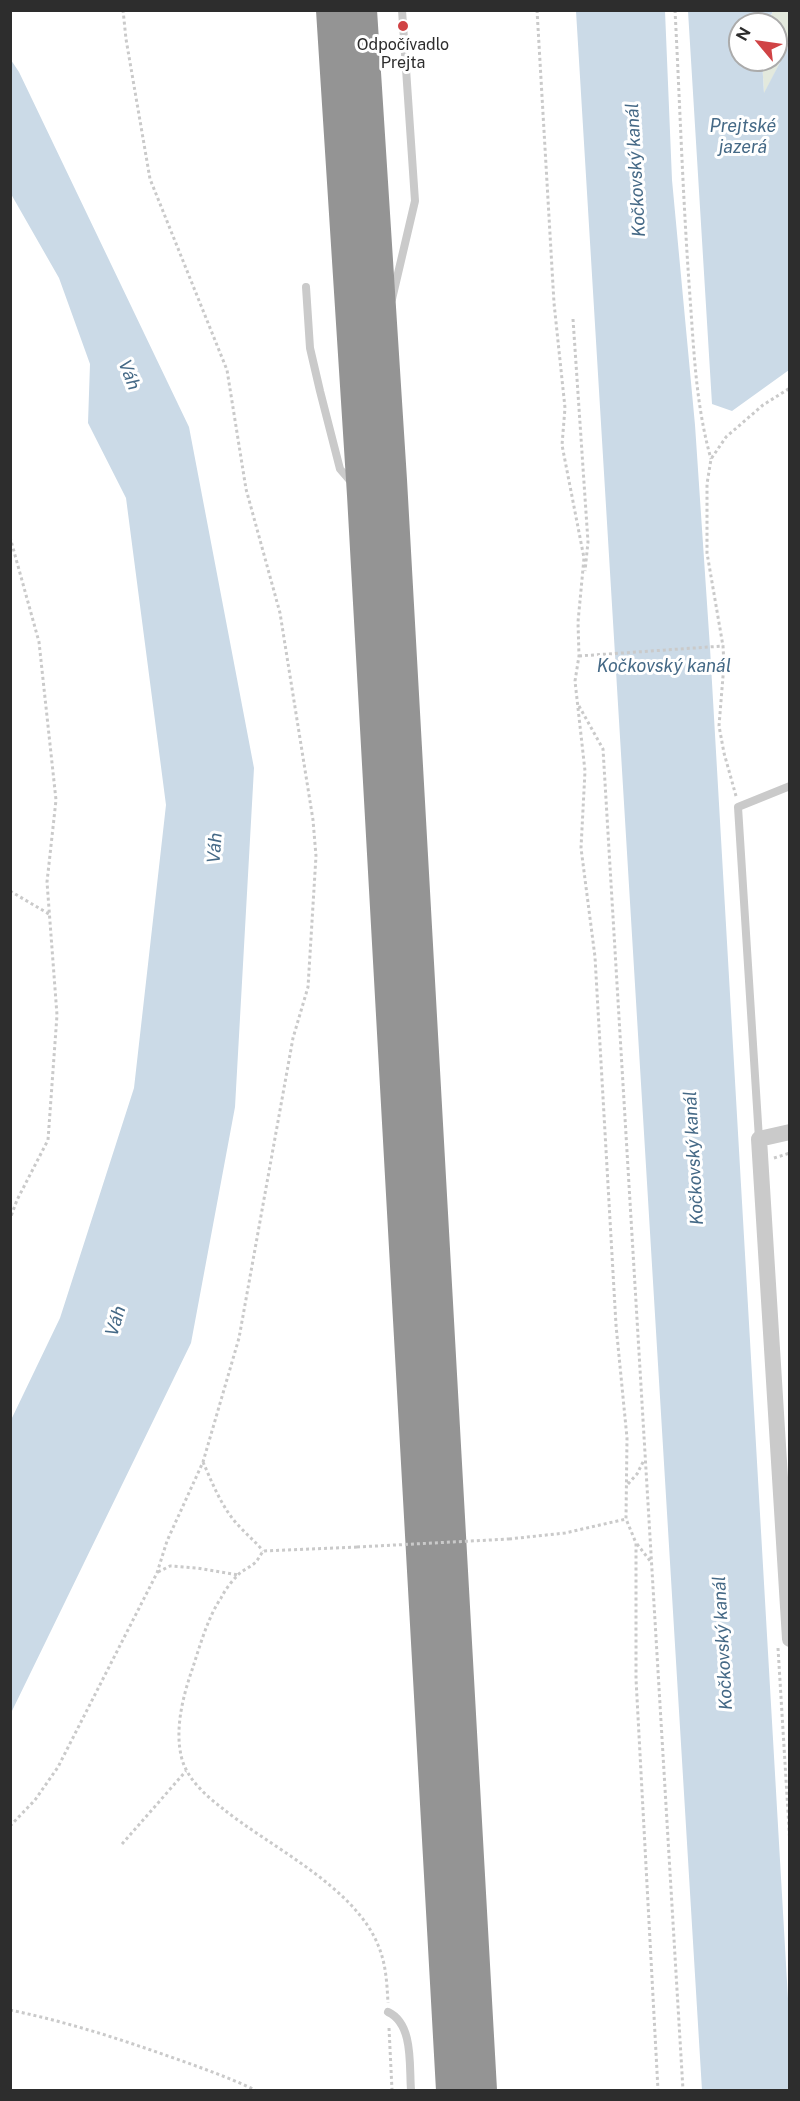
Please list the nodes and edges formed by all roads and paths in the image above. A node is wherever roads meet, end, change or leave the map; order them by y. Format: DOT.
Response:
graph roads {
  1 [pos="123,10"];
  2 [pos="332,10"];
  3 [pos="361,10"];
  4 [pos="402,10"];
  5 [pos="537,10"];
  6 [pos="675,10"];
  7 [pos="306,287"];
  8 [pos="573,319"];
  9 [pos="382,338"];
  10 [pos="789,388"];
  11 [pos="711,459"];
  12 [pos="363,495"];
  13 [pos="10,537"];
  14 [pos="583,579"];
  15 [pos="723,646"];
  16 [pos="579,656"];
  17 [pos="577,702"];
  18 [pos="789,786"];
  19 [pos="738,807"];
  20 [pos="10,891"];
  21 [pos="50,914"];
  22 [pos="789,1132"];
  23 [pos="759,1139"];
  24 [pos="10,1219"];
  25 [pos="644,1460"];
  26 [pos="203,1462"];
  27 [pos="627,1486"];
  28 [pos="626,1519"];
  29 [pos="636,1543"];
  30 [pos="263,1551"];
  31 [pos="651,1562"];
  32 [pos="157,1573"];
  33 [pos="238,1575"];
  34 [pos="789,1640"];
  35 [pos="186,1771"];
  36 [pos="10,1826"];
  37 [pos="122,1844"];
  38 [pos="10,2010"];
  39 [pos="388,2012"];
  40 [pos="255,2091"];
  41 [pos="392,2091"];
  42 [pos="411,2091"];
  43 [pos="452,2091"];
  44 [pos="481,2091"];
  45 [pos="658,2091"];
  46 [pos="683,2091"];
  1 -- 26 [label="path"];
  2 -- 12 [label="highway"];
  3 -- 9 [label="highway"];
  4 -- 9 [label="lane"];
  5 -- 14 [label="path"];
  6 -- 11 [label="path"];
  7 -- 12 [label="lane"];
  8 -- 14 [label="path"];
  9 -- 44 [label="highway"];
  10 -- 11 [label="path"];
  11 -- 15 [label="path"];
  12 -- 43 [label="highway"];
  13 -- 21 [label="path"];
  14 -- 16 [label="path"];
  15 -- 16 [label="path"];
  15 -- 19 [label="path"];
  16 -- 17 [label="path"];
  17 -- 25 [label="path"];
  17 -- 27 [label="path"];
  18 -- 19 [label="lane"];
  19 -- 23 [label="lane"];
  20 -- 21 [label="path"];
  21 -- 24 [label="path"];
  22 -- 23 [label="street"];
  23 -- 34 [label="street"];
  25 -- 27 [label="path"];
  25 -- 31 [label="path"];
  26 -- 30 [label="path"];
  26 -- 32 [label="path"];
  27 -- 28 [label="path"];
  28 -- 29 [label="path"];
  28 -- 30 [label="path, bridge"];
  29 -- 31 [label="path"];
  29 -- 45 [label="path"];
  30 -- 33 [label="path"];
  31 -- 46 [label="path"];
  32 -- 33 [label="path"];
  32 -- 36 [label="path"];
  33 -- 35 [label="path"];
  35 -- 37 [label="path"];
  35 -- 39 [label="path"];
  38 -- 40 [label="path"];
  39 -- 41 [label="path"];
  39 -- 42 [label="lane"];
}
